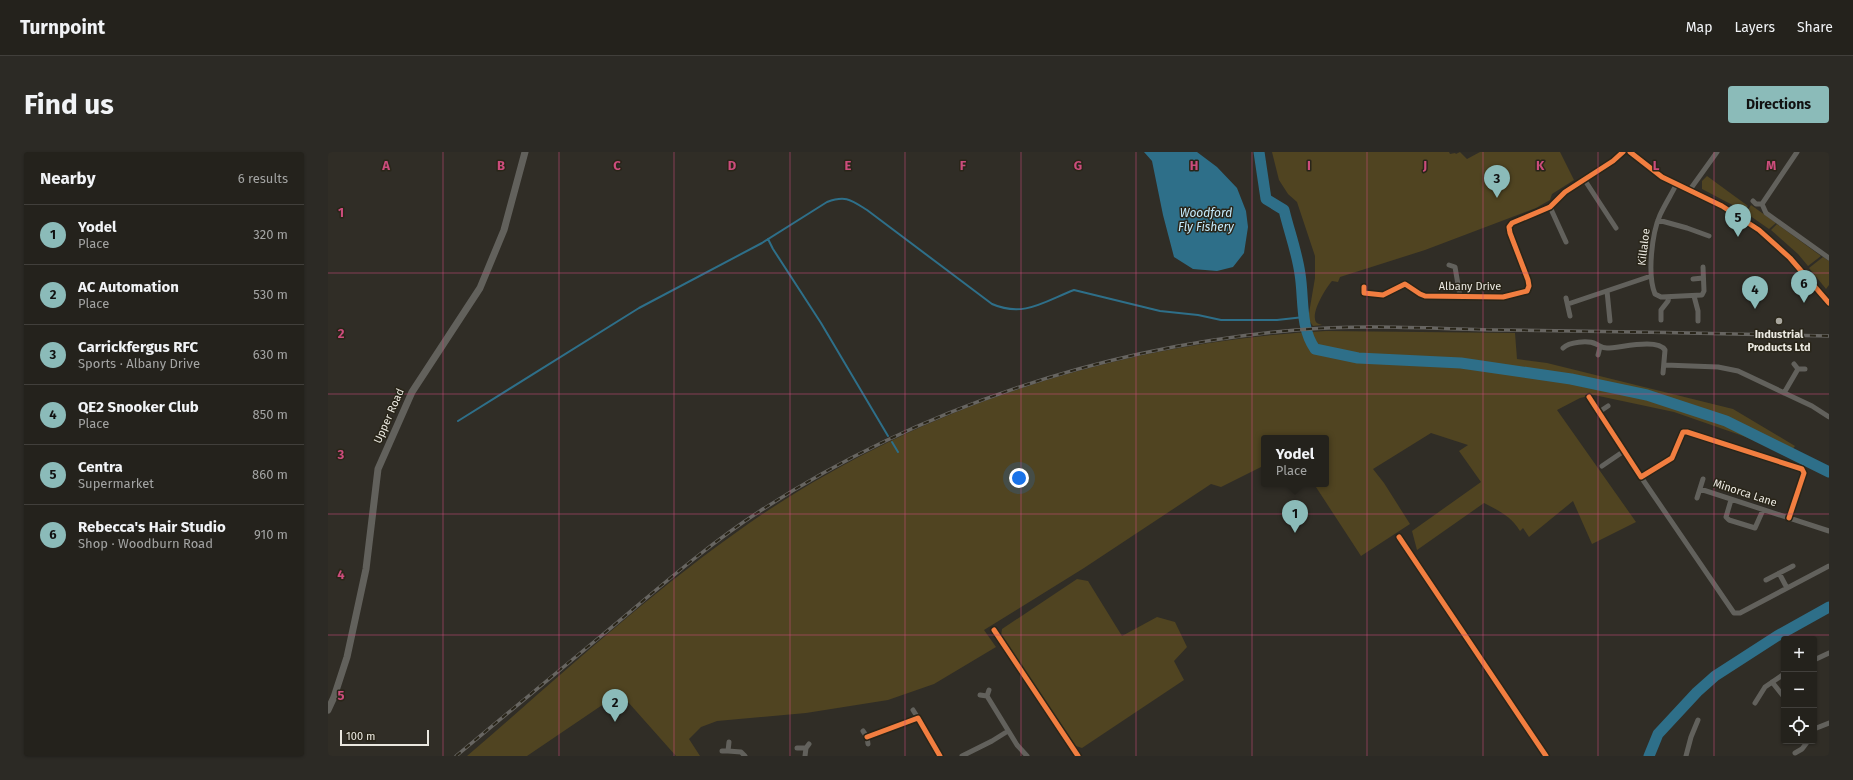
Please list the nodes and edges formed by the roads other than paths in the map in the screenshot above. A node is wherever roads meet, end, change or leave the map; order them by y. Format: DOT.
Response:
graph roads {
  1 [pos="525,152"];
  2 [pos="1623,152"];
  3 [pos="1630,152"];
  4 [pos="1717,152"];
  5 [pos="1797,152"];
  6 [pos="1584,179"];
  7 [pos="1676,184"];
  8 [pos="1689,191"];
  9 [pos="1753,201"];
  10 [pos="1762,204"];
  11 [pos="1550,207"];
  12 [pos="1658,220"];
  13 [pos="1616,228"];
  14 [pos="1709,236"];
  15 [pos="1566,242"];
  16 [pos="1829,258"];
  17 [pos="1455,266"];
  18 [pos="1703,267"];
  19 [pos="1651,276"];
  20 [pos="1703,278"];
  21 [pos="1693,279"];
  22 [pos="1364,287"];
  23 [pos="1607,291"];
  24 [pos="1460,296"];
  25 [pos="1694,296"];
  26 [pos="1669,297"];
  27 [pos="1566,298"];
  28 [pos="1829,303"];
  29 [pos="1568,304"];
  30 [pos="1570,316"];
  31 [pos="1661,320"];
  32 [pos="1610,321"];
  33 [pos="1698,321"];
  34 [pos="1600,347"];
  35 [pos="1563,348"];
  36 [pos="1598,355"];
  37 [pos="1794,364"];
  38 [pos="1664,365"];
  39 [pos="1798,369"];
  40 [pos="1805,369"];
  41 [pos="1663,373"];
  42 [pos="1784,393"];
  43 [pos="1589,397"];
  44 [pos="1608,406"];
  45 [pos="1599,412"];
  46 [pos="1829,417"];
  47 [pos="1624,451"];
  48 [pos="1602,466"];
  49 [pos="1641,477"];
  50 [pos="1703,479"];
  51 [pos="1700,489"];
  52 [pos="1696,498"];
  53 [pos="1731,500"];
  54 [pos="1763,510"];
  55 [pos="1789,518"];
  56 [pos="1829,531"];
  57 [pos="1399,537"];
  58 [pos="1793,566"];
  59 [pos="1829,566"];
  60 [pos="1779,573"];
  61 [pos="1766,580"];
  62 [pos="1787,588"];
  63 [pos="994,630"];
  64 [pos="1829,653"];
  65 [pos="1817,659"];
  66 [pos="1781,676"];
  67 [pos="1772,682"];
  68 [pos="989,690"];
  69 [pos="1781,693"];
  70 [pos="980,695"];
  71 [pos="987,696"];
  72 [pos="1755,703"];
  73 [pos="328,710"];
  74 [pos="913,710"];
  75 [pos="918,718"];
  76 [pos="1698,720"];
  77 [pos="1829,722"];
  78 [pos="1817,728"];
  79 [pos="1008,730"];
  80 [pos="863,731"];
  81 [pos="867,737"];
  82 [pos="729,742"];
  83 [pos="868,744"];
  84 [pos="1806,744"];
  85 [pos="797,748"];
  86 [pos="722,751"];
  87 [pos="728,751"];
  88 [pos="1795,753"];
  89 [pos="745,756"];
  90 [pos="805,756"];
  91 [pos="940,756"];
  92 [pos="962,756"];
  93 [pos="1027,756"];
  94 [pos="1078,756"];
  95 [pos="1546,756"];
  96 [pos="1686,756"];
  1 -- 73 [label="main road, Upper Road"];
  2 -- 6 [label="street, Albany Drive"];
  3 -- 7 [label="street"];
  4 -- 8 [label="street"];
  5 -- 10 [label="street"];
  6 -- 11 [label="street, Albany Drive"];
  6 -- 13 [label="street"];
  7 -- 8 [label="street"];
  7 -- 12 [label="street, Killaloe"];
  8 -- 28 [label="street"];
  9 -- 10 [label="street"];
  10 -- 16 [label="street"];
  11 -- 15 [label="street"];
  11 -- 24 [label="street, Albany Drive"];
  12 -- 14 [label="street, Killaloe"];
  12 -- 19 [label="street, Killaloe"];
  17 -- 24 [label="street, Albany Drive"];
  18 -- 20 [label="street"];
  19 -- 23 [label="street, Killaloe"];
  19 -- 26 [label="street, Killaloe"];
  20 -- 21 [label="street"];
  20 -- 25 [label="street"];
  22 -- 24 [label="street, Albany Drive"];
  23 -- 29 [label="street, Killaloe"];
  23 -- 32 [label="street"];
  25 -- 26 [label="street"];
  25 -- 33 [label="street"];
  26 -- 31 [label="street"];
  27 -- 29 [label="street"];
  29 -- 30 [label="street"];
  34 -- 35 [label="street"];
  34 -- 36 [label="street"];
  34 -- 38 [label="street"];
  37 -- 39 [label="street"];
  38 -- 41 [label="street"];
  38 -- 42 [label="street"];
  39 -- 40 [label="street"];
  39 -- 42 [label="street"];
  42 -- 46 [label="street"];
  43 -- 45 [label="street"];
  44 -- 45 [label="street"];
  45 -- 47 [label="street"];
  47 -- 48 [label="street"];
  47 -- 49 [label="street"];
  49 -- 55 [label="street"];
  49 -- 62 [label="street"];
  50 -- 51 [label="street"];
  51 -- 52 [label="street"];
  51 -- 53 [label="street, Minorca Lane"];
  53 -- 54 [label="street, Minorca Lane"];
  53 -- 54 [label="street"];
  54 -- 55 [label="street, Minorca Lane"];
  55 -- 56 [label="street, Minorca Lane"];
  57 -- 95 [label="street"];
  58 -- 60 [label="street"];
  59 -- 62 [label="street"];
  60 -- 61 [label="street"];
  60 -- 62 [label="street"];
  63 -- 94 [label="street"];
  64 -- 65 [label="street"];
  66 -- 67 [label="street"];
  67 -- 69 [label="street"];
  67 -- 72 [label="street"];
  68 -- 71 [label="street"];
  70 -- 71 [label="street"];
  71 -- 79 [label="street"];
  74 -- 75 [label="street"];
  75 -- 81 [label="street"];
  75 -- 91 [label="street"];
  76 -- 96 [label="street"];
  77 -- 78 [label="street"];
  79 -- 92 [label="street"];
  79 -- 93 [label="street"];
  80 -- 81 [label="street"];
  81 -- 83 [label="street"];
  82 -- 87 [label="street"];
  84 -- 88 [label="street"];
  85 -- 90 [label="street"];
  86 -- 87 [label="street"];
  87 -- 89 [label="street"];
}
